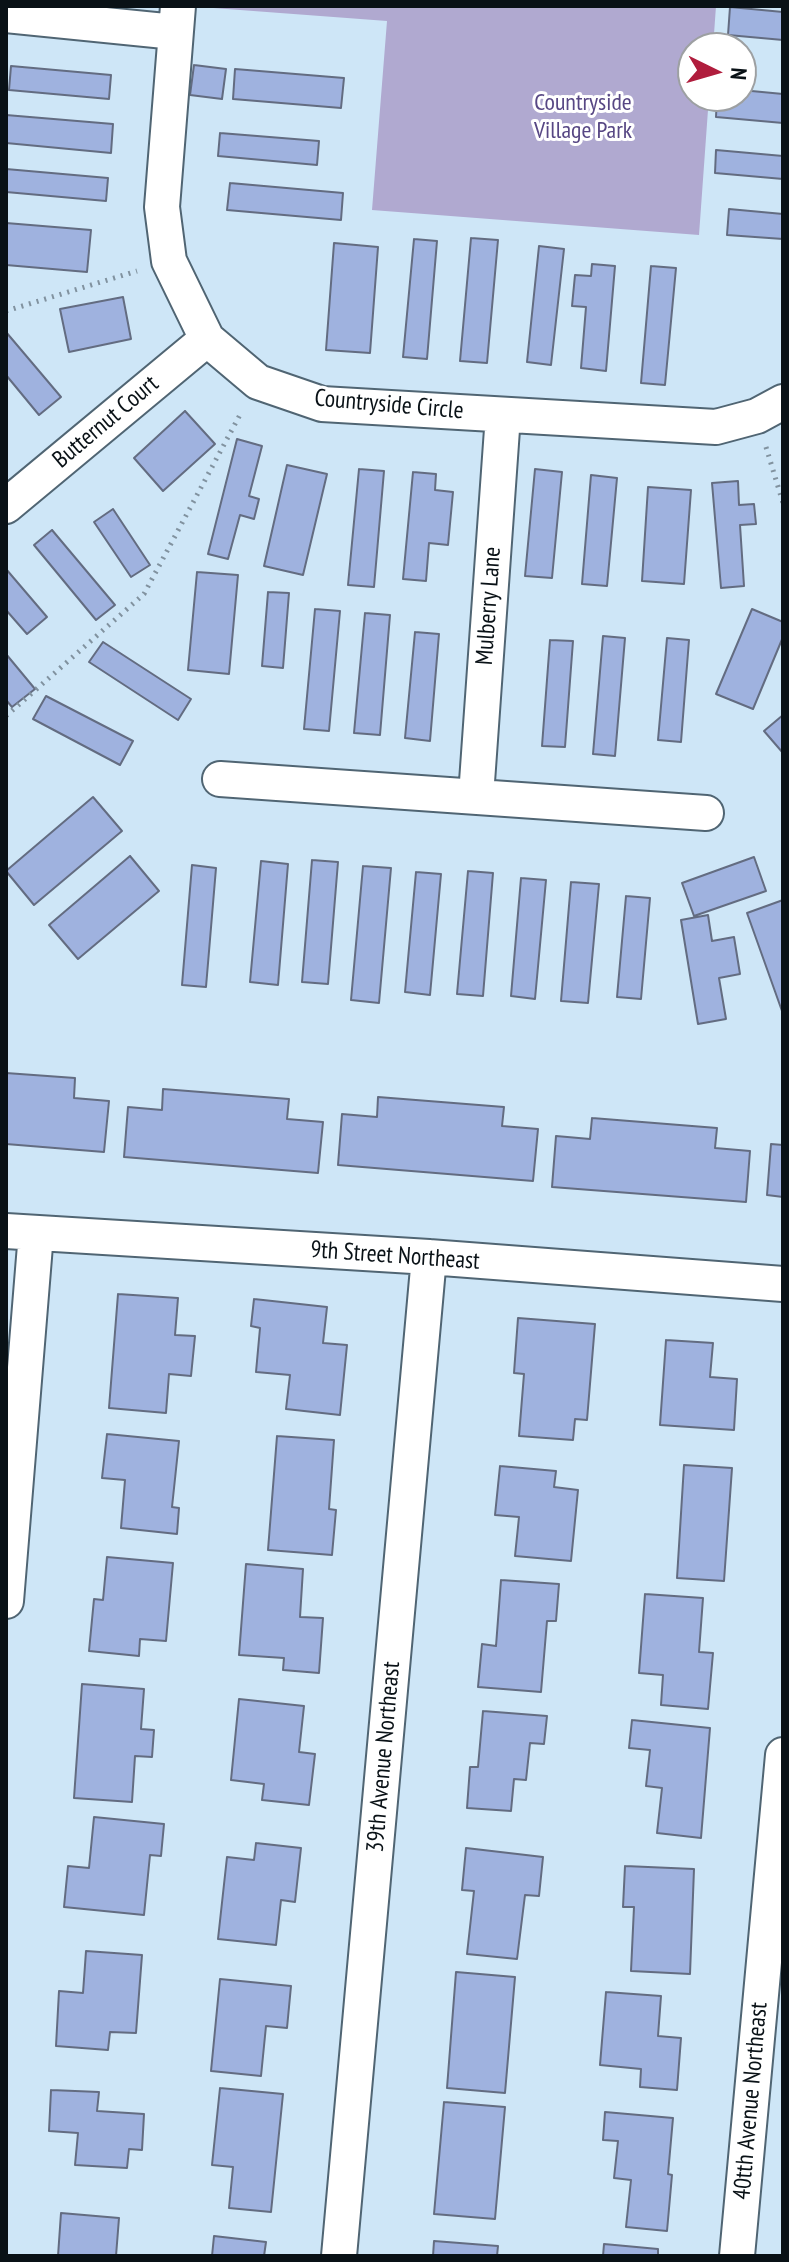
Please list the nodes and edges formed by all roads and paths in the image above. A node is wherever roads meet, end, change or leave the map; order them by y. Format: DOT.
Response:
graph roads {
  1 [pos="6,15"];
  2 [pos="176,19"];
  3 [pos="169,261"];
  4 [pos="6,311"];
  5 [pos="207,339"];
  6 [pos="258,382"];
  7 [pos="770,409"];
  8 [pos="503,415"];
  9 [pos="783,503"];
  10 [pos="6,506"];
  11 [pos="6,716"];
  12 [pos="220,779"];
  13 [pos="476,796"];
  14 [pos="706,813"];
  15 [pos="21,1232"];
  16 [pos="429,1257"];
  17 [pos="783,1284"];
  18 [pos="6,1601"];
  19 [pos="783,1755"];
  20 [pos="339,2256"];
  21 [pos="737,2256"];
  1 -- 2 [label="street"];
  2 -- 3 [label="street, Countryside Circle"];
  3 -- 4 [label="path"];
  3 -- 5 [label="street, Countryside Circle"];
  5 -- 6 [label="street, Countryside Circle"];
  5 -- 10 [label="street, Butternut Court"];
  6 -- 8 [label="street, Countryside Circle"];
  6 -- 11 [label="path"];
  7 -- 8 [label="street, Countryside Circle"];
  7 -- 9 [label="path"];
  8 -- 13 [label="street, Mulberry Lane"];
  12 -- 13 [label="street"];
  13 -- 14 [label="street"];
  15 -- 16 [label="street, 9th Street Northeast"];
  15 -- 18 [label="street"];
  16 -- 17 [label="street, 9th Street Northeast"];
  16 -- 20 [label="street, 39th Avenue Northeast"];
  19 -- 21 [label="street, 40tth Avenue Northeast"];
}
